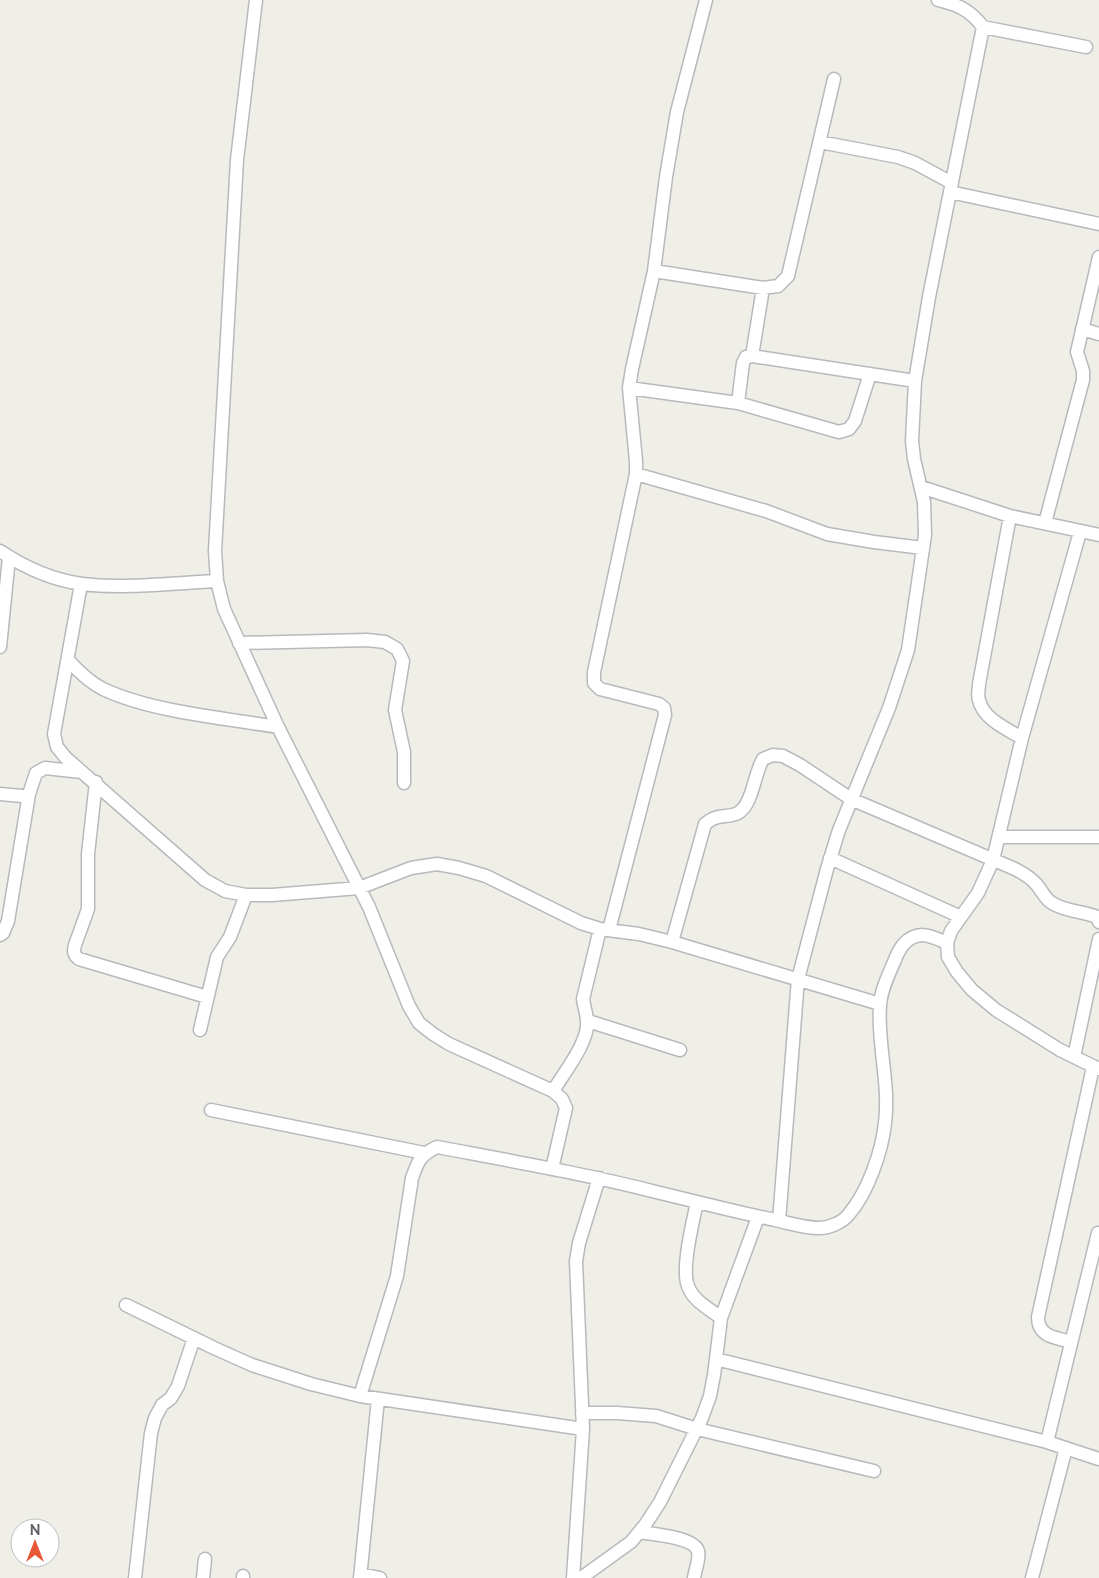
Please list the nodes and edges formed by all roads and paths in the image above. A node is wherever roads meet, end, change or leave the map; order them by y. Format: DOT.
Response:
graph roads {
  1 [pos="256,0"];
  2 [pos="706,0"];
  3 [pos="938,0"];
  4 [pos="984,27"];
  5 [pos="1086,47"];
  6 [pos="834,79"];
  7 [pos="820,142"];
  8 [pos="951,187"];
  9 [pos="1099,224"];
  10 [pos="1099,257"];
  11 [pos="654,271"];
  12 [pos="763,288"];
  13 [pos="1082,328"];
  14 [pos="1099,334"];
  15 [pos="752,356"];
  16 [pos="870,374"];
  17 [pos="915,381"];
  18 [pos="629,388"];
  19 [pos="738,403"];
  20 [pos="636,474"];
  21 [pos="921,487"];
  22 [pos="1010,516"];
  23 [pos="1045,523"];
  24 [pos="1080,532"];
  25 [pos="1099,535"];
  26 [pos="923,548"];
  27 [pos="4,554"];
  28 [pos="217,581"];
  29 [pos="81,584"];
  30 [pos="239,643"];
  31 [pos="0,647"];
  32 [pos="68,660"];
  33 [pos="278,727"];
  34 [pos="1022,738"];
  35 [pos="84,773"];
  36 [pos="96,782"];
  37 [pos="404,783"];
  38 [pos="0,794"];
  39 [pos="29,794"];
  40 [pos="851,799"];
  41 [pos="999,837"];
  42 [pos="1099,837"];
  43 [pos="830,858"];
  44 [pos="993,860"];
  45 [pos="359,888"];
  46 [pos="246,895"];
  47 [pos="961,917"];
  48 [pos="1099,922"];
  49 [pos="604,929"];
  50 [pos="0,935"];
  51 [pos="1099,938"];
  52 [pos="672,942"];
  53 [pos="948,943"];
  54 [pos="798,979"];
  55 [pos="208,997"];
  56 [pos="880,1004"];
  57 [pos="588,1021"];
  58 [pos="200,1030"];
  59 [pos="680,1050"];
  60 [pos="1074,1057"];
  61 [pos="1096,1068"];
  62 [pos="553,1091"];
  63 [pos="211,1110"];
  64 [pos="424,1153"];
  65 [pos="552,1169"];
  66 [pos="599,1178"];
  67 [pos="697,1202"];
  68 [pos="758,1217"];
  69 [pos="779,1221"];
  70 [pos="1098,1233"];
  71 [pos="126,1305"];
  72 [pos="721,1318"];
  73 [pos="194,1338"];
  74 [pos="1071,1342"];
  75 [pos="716,1359"];
  76 [pos="360,1396"];
  77 [pos="378,1399"];
  78 [pos="582,1413"];
  79 [pos="583,1429"];
  80 [pos="697,1429"];
  81 [pos="1047,1442"];
  82 [pos="1066,1448"];
  83 [pos="1099,1459"];
  84 [pos="874,1472"];
  85 [pos="639,1532"];
  86 [pos="205,1559"];
  87 [pos="360,1576"];
  88 [pos="135,1578"];
  89 [pos="203,1578"];
  90 [pos="380,1578"];
  91 [pos="573,1578"];
  92 [pos="581,1578"];
  93 [pos="694,1578"];
  94 [pos="1032,1578"];
  1 -- 28 [label="street"];
  2 -- 11 [label="street"];
  3 -- 4 [label="street"];
  4 -- 5 [label="street"];
  4 -- 8 [label="street"];
  6 -- 7 [label="street"];
  7 -- 8 [label="street"];
  7 -- 12 [label="street"];
  8 -- 9 [label="street"];
  8 -- 17 [label="street"];
  10 -- 13 [label="street"];
  11 -- 12 [label="street"];
  11 -- 18 [label="street"];
  12 -- 15 [label="street"];
  13 -- 14 [label="street"];
  13 -- 23 [label="street"];
  15 -- 16 [label="street"];
  15 -- 19 [label="street"];
  16 -- 17 [label="street"];
  16 -- 19 [label="street"];
  17 -- 21 [label="street"];
  18 -- 19 [label="street"];
  18 -- 20 [label="street"];
  20 -- 26 [label="street"];
  20 -- 49 [label="street"];
  21 -- 22 [label="street"];
  21 -- 26 [label="street"];
  22 -- 23 [label="street"];
  22 -- 34 [label="street"];
  23 -- 24 [label="street"];
  24 -- 25 [label="street"];
  24 -- 34 [label="street"];
  26 -- 40 [label="street"];
  27 -- 29 [label="street"];
  27 -- 31 [label="street"];
  28 -- 29 [label="street"];
  28 -- 30 [label="street"];
  29 -- 32 [label="street"];
  30 -- 33 [label="street"];
  30 -- 37 [label="street"];
  32 -- 33 [label="street"];
  32 -- 35 [label="street"];
  33 -- 45 [label="street"];
  34 -- 41 [label="street"];
  35 -- 36 [label="street"];
  35 -- 39 [label="street"];
  36 -- 46 [label="street"];
  36 -- 55 [label="street"];
  38 -- 39 [label="street"];
  39 -- 50 [label="street"];
  40 -- 43 [label="street"];
  40 -- 44 [label="street"];
  40 -- 52 [label="street"];
  41 -- 42 [label="street"];
  41 -- 44 [label="street"];
  43 -- 47 [label="street"];
  43 -- 54 [label="street"];
  44 -- 47 [label="street"];
  44 -- 48 [label="street"];
  45 -- 46 [label="street"];
  45 -- 49 [label="street"];
  45 -- 62 [label="street"];
  46 -- 55 [label="street"];
  47 -- 53 [label="street"];
  49 -- 52 [label="street"];
  49 -- 57 [label="street"];
  51 -- 60 [label="street"];
  52 -- 54 [label="street"];
  53 -- 56 [label="street"];
  53 -- 60 [label="street"];
  54 -- 56 [label="street"];
  54 -- 69 [label="street"];
  55 -- 58 [label="street"];
  56 -- 69 [label="street"];
  57 -- 59 [label="street"];
  57 -- 62 [label="street"];
  60 -- 61 [label="street"];
  61 -- 74 [label="street"];
  62 -- 65 [label="street"];
  63 -- 64 [label="street"];
  64 -- 65 [label="street"];
  64 -- 76 [label="street"];
  65 -- 66 [label="street"];
  66 -- 67 [label="street"];
  66 -- 78 [label="street"];
  67 -- 68 [label="street"];
  67 -- 72 [label="street"];
  68 -- 69 [label="street"];
  68 -- 72 [label="street"];
  70 -- 74 [label="street"];
  71 -- 73 [label="street"];
  72 -- 75 [label="street"];
  73 -- 76 [label="street"];
  73 -- 88 [label="street"];
  74 -- 81 [label="street"];
  75 -- 80 [label="street"];
  75 -- 81 [label="street"];
  76 -- 77 [label="street"];
  77 -- 79 [label="street"];
  77 -- 87 [label="street"];
  78 -- 79 [label="street"];
  78 -- 80 [label="street"];
  79 -- 91 [label="street"];
  80 -- 84 [label="street"];
  80 -- 85 [label="street"];
  81 -- 82 [label="street"];
  82 -- 83 [label="street"];
  82 -- 94 [label="street"];
  85 -- 92 [label="street"];
  85 -- 93 [label="street"];
  86 -- 89 [label="street"];
  87 -- 90 [label="street"];
}
